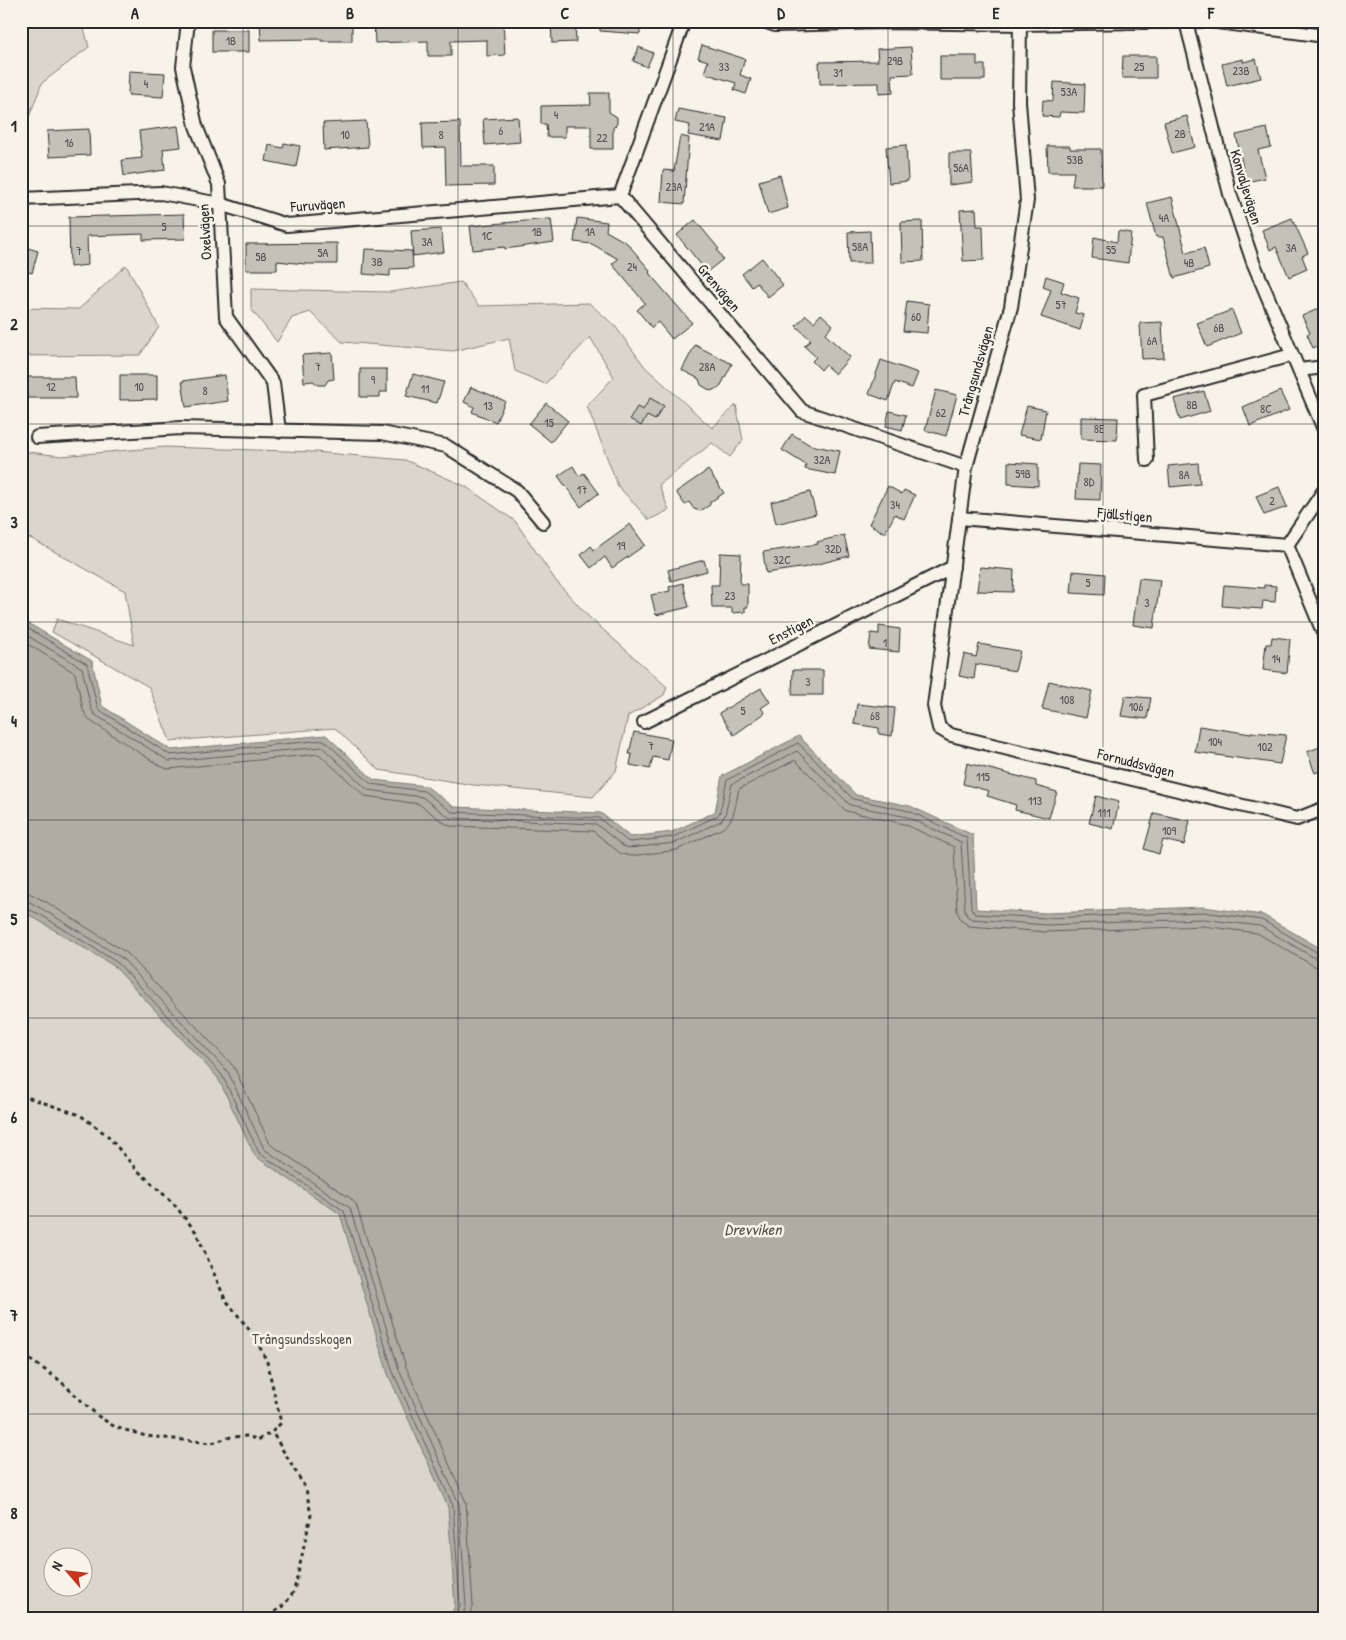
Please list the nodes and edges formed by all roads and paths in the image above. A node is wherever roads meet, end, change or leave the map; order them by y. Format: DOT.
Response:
graph roads {
  1 [pos="188,21"];
  2 [pos="684,21"];
  3 [pos="764,21"];
  4 [pos="1201,21"];
  5 [pos="1210,21"];
  6 [pos="1186,22"];
  7 [pos="1020,23"];
  8 [pos="1325,36"];
  9 [pos="620,196"];
  10 [pos="21,199"];
  11 [pos="220,204"];
  12 [pos="1292,355"];
  13 [pos="1325,367"];
  14 [pos="1299,370"];
  15 [pos="279,431"];
  16 [pos="1325,432"];
  17 [pos="37,437"];
  18 [pos="1147,460"];
  19 [pos="966,467"];
  20 [pos="1325,489"];
  21 [pos="959,518"];
  22 [pos="543,522"];
  23 [pos="1287,545"];
  24 [pos="953,567"];
  25 [pos="1325,637"];
  26 [pos="644,722"];
  27 [pos="939,728"];
  28 [pos="1325,808"];
  29 [pos="21,1095"];
  30 [pos="21,1357"];
  31 [pos="272,1432"];
  32 [pos="260,1619"];
  1 -- 11 [label="street, Oxelvägen"];
  2 -- 9 [label="street"];
  3 -- 7 [label="street"];
  4 -- 6 [label="street"];
  5 -- 8 [label="street"];
  6 -- 7 [label="street"];
  6 -- 12 [label="street, Konvaljevägen"];
  7 -- 19 [label="street, Trångsundsvägen"];
  9 -- 11 [label="street, Furuvägen"];
  9 -- 19 [label="street, Grenvägen"];
  10 -- 11 [label="street, Furuvägen"];
  11 -- 15 [label="street, Oxelvägen"];
  12 -- 14 [label="street, Konvaljevägen"];
  12 -- 18 [label="street"];
  13 -- 14 [label="street"];
  14 -- 16 [label="street, Konvaljevägen"];
  15 -- 17 [label="street"];
  15 -- 22 [label="street"];
  19 -- 21 [label="street, Trångsundsvägen"];
  20 -- 23 [label="street"];
  21 -- 23 [label="street, Fjällstigen"];
  21 -- 24 [label="street, Trångsundsvägen"];
  23 -- 25 [label="street"];
  24 -- 26 [label="street, Enstigen"];
  24 -- 27 [label="street, Trångsundsvägen"];
  27 -- 28 [label="street, Fornuddsvägen"];
  29 -- 31 [label="path"];
  30 -- 31 [label="path"];
  31 -- 32 [label="path"];
}
